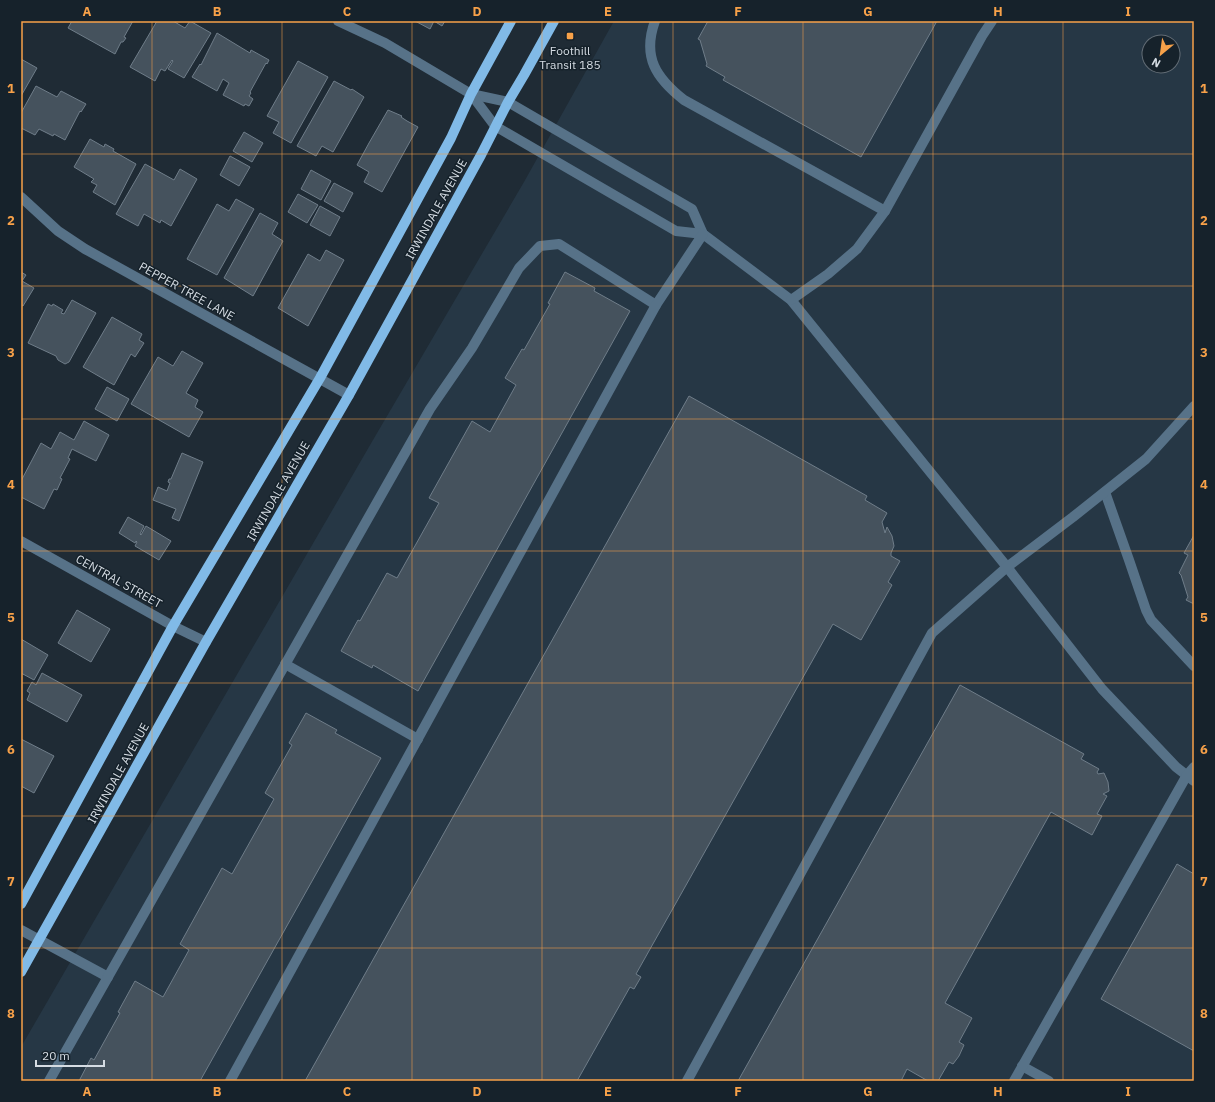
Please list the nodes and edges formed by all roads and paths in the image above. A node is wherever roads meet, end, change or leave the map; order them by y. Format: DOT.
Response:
graph roads {
  1 [pos="338,21"];
  2 [pos="511,21"];
  3 [pos="554,21"];
  4 [pos="655,21"];
  5 [pos="992,21"];
  6 [pos="471,94"];
  7 [pos="508,102"];
  8 [pos="495,126"];
  9 [pos="21,197"];
  10 [pos="885,211"];
  11 [pos="704,234"];
  12 [pos="791,300"];
  13 [pos="656,305"];
  14 [pos="320,378"];
  15 [pos="349,395"];
  16 [pos="1194,406"];
  17 [pos="1105,492"];
  18 [pos="21,541"];
  19 [pos="1007,567"];
  20 [pos="173,626"];
  21 [pos="206,642"];
  22 [pos="286,664"];
  23 [pos="1194,666"];
  24 [pos="418,738"];
  25 [pos="1192,774"];
  26 [pos="21,904"];
  27 [pos="21,930"];
  28 [pos="39,940"];
  29 [pos="21,972"];
  30 [pos="108,977"];
  31 [pos="1022,1066"];
  32 [pos="49,1081"];
  33 [pos="230,1081"];
  34 [pos="686,1081"];
  35 [pos="1014,1081"];
  36 [pos="1049,1081"];
  1 -- 6 [label="street"];
  2 -- 6 [label="main road, IRWINDALE AVENUE"];
  3 -- 7 [label="main road, IRWINDALE AVENUE"];
  4 -- 10 [label="street"];
  5 -- 10 [label="street"];
  6 -- 7 [label="street"];
  6 -- 8 [label="street"];
  6 -- 14 [label="main road, IRWINDALE AVENUE"];
  7 -- 8 [label="main road, IRWINDALE AVENUE"];
  7 -- 11 [label="street"];
  8 -- 11 [label="street"];
  8 -- 15 [label="main road, IRWINDALE AVENUE"];
  9 -- 14 [label="street, PEPPER TREE LANE"];
  10 -- 12 [label="street"];
  11 -- 12 [label="street"];
  11 -- 13 [label="street"];
  12 -- 19 [label="street"];
  13 -- 22 [label="street"];
  13 -- 24 [label="street"];
  14 -- 15 [label="street, PEPPER TREE LANE"];
  14 -- 20 [label="main road, IRWINDALE AVENUE"];
  15 -- 21 [label="main road, IRWINDALE AVENUE"];
  16 -- 17 [label="street"];
  17 -- 19 [label="street"];
  17 -- 23 [label="street"];
  18 -- 20 [label="street, CENTRAL STREET"];
  19 -- 25 [label="street"];
  19 -- 34 [label="street"];
  20 -- 21 [label="street, CENTRAL STREET"];
  20 -- 26 [label="main road, IRWINDALE AVENUE"];
  21 -- 28 [label="main road, IRWINDALE AVENUE"];
  22 -- 24 [label="street"];
  22 -- 30 [label="street"];
  24 -- 33 [label="street"];
  25 -- 31 [label="street"];
  27 -- 28 [label="street"];
  28 -- 29 [label="main road, IRWINDALE AVENUE"];
  28 -- 30 [label="street"];
  30 -- 32 [label="street"];
  31 -- 35 [label="street"];
  31 -- 36 [label="street"];
}
